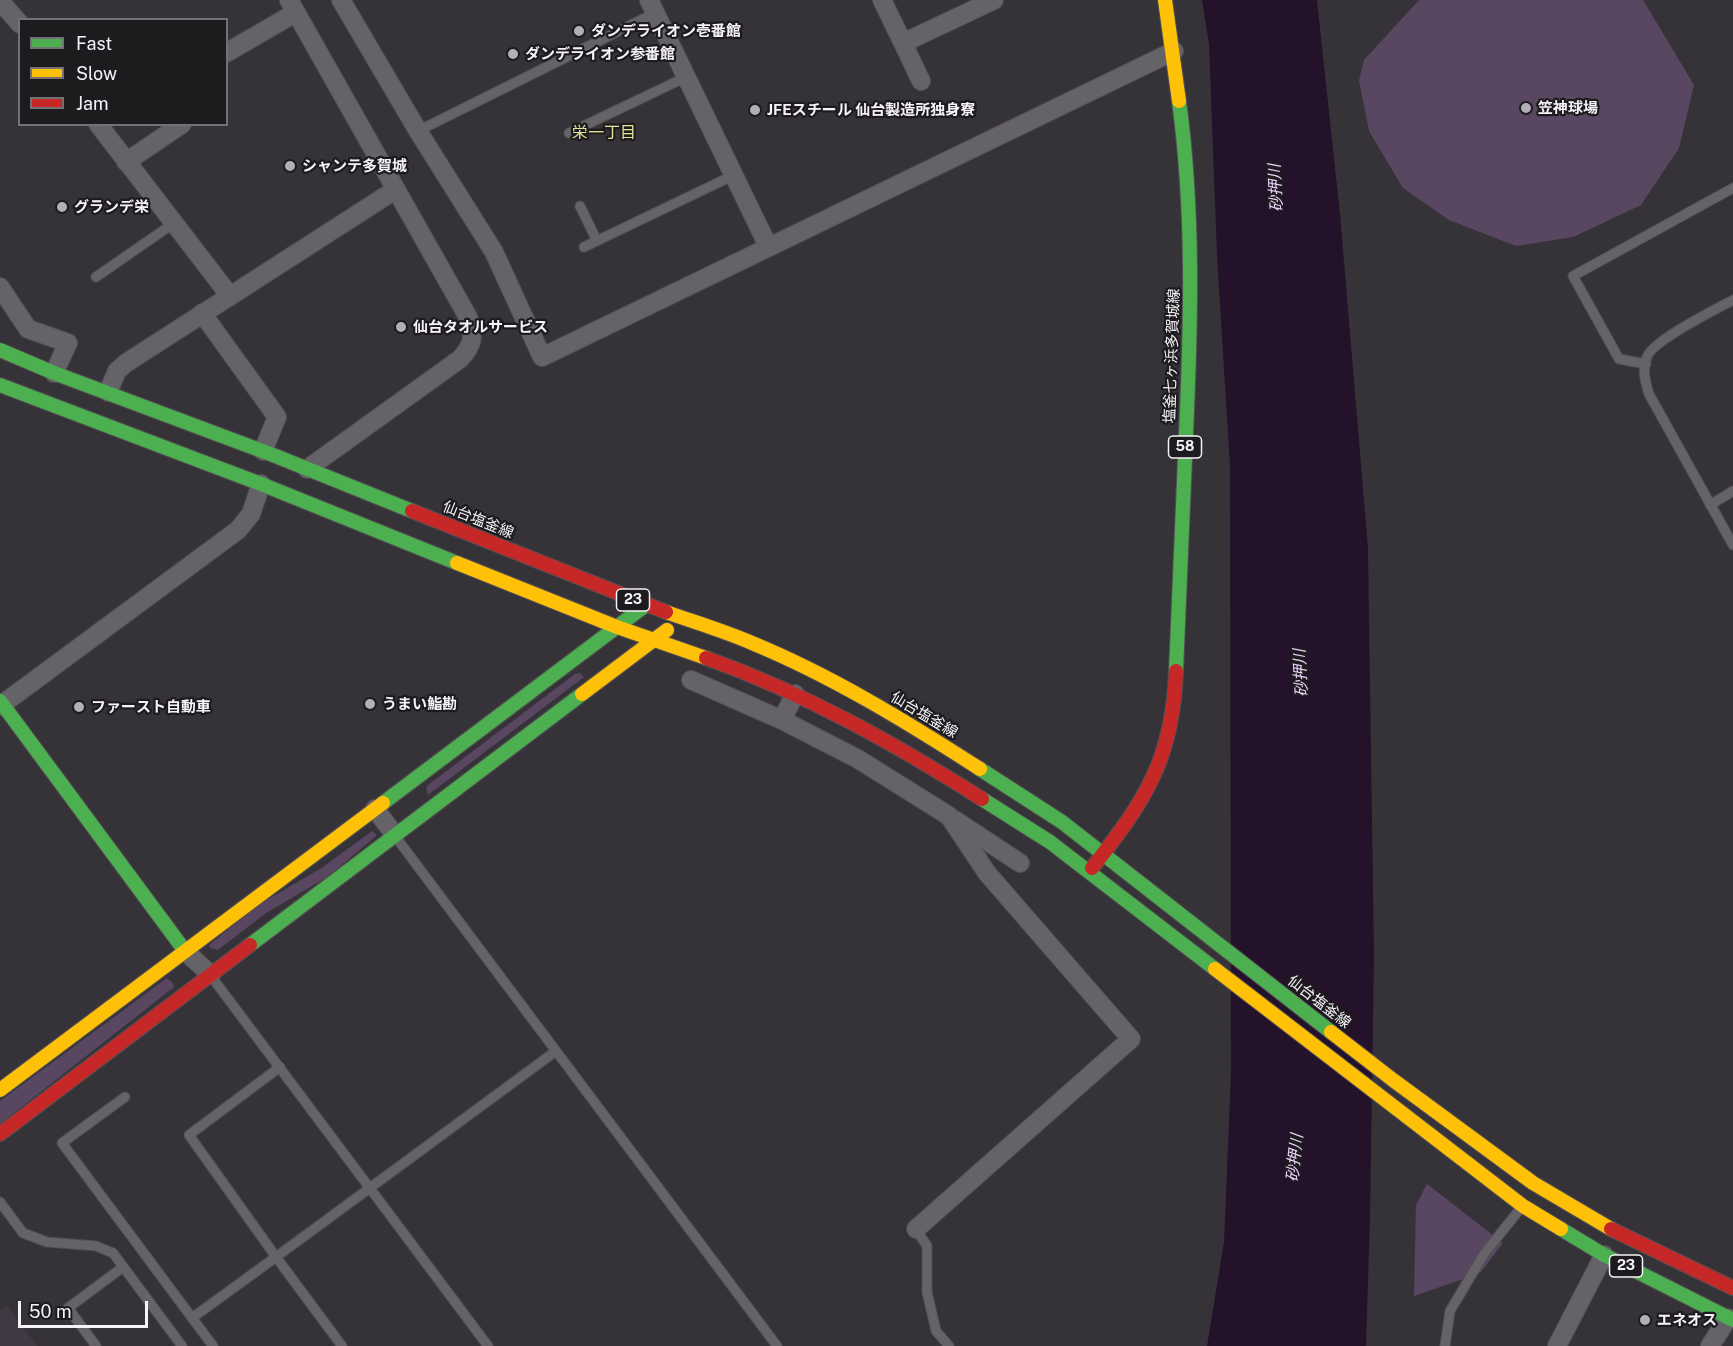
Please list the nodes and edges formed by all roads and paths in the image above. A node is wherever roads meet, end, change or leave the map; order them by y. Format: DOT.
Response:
graph roads {
  1 [pos="341,0"];
  2 [pos="882,0"];
  3 [pos="1166,0"];
  4 [pos="0,1"];
  5 [pos="990,1"];
  6 [pos="292,6"];
  7 [pos="652,6"];
  8 [pos="18,22"];
  9 [pos="903,43"];
  10 [pos="1174,51"];
  11 [pos="228,52"];
  12 [pos="686,77"];
  13 [pos="921,81"];
  14 [pos="99,126"];
  15 [pos="179,126"];
  16 [pos="418,131"];
  17 [pos="569,133"];
  18 [pos="126,162"];
  19 [pos="734,175"];
  20 [pos="1733,188"];
  21 [pos="395,190"];
  22 [pos="580,206"];
  23 [pos="174,223"];
  24 [pos="597,241"];
  25 [pos="768,246"];
  26 [pos="584,247"];
  27 [pos="96,277"];
  28 [pos="0,287"];
  29 [pos="230,296"];
  30 [pos="1733,300"];
  31 [pos="202,313"];
  32 [pos="0,350"];
  33 [pos="1646,364"];
  34 [pos="54,373"];
  35 [pos="0,385"];
  36 [pos="108,392"];
  37 [pos="263,451"];
  38 [pos="307,469"];
  39 [pos="261,484"];
  40 [pos="1733,491"];
  41 [pos="1710,504"];
  42 [pos="1733,545"];
  43 [pos="646,605"];
  44 [pos="684,618"];
  45 [pos="617,627"];
  46 [pos="653,639"];
  47 [pos="691,680"];
  48 [pos="795,694"];
  49 [pos="1,704"];
  50 [pos="783,720"];
  51 [pos="375,809"];
  52 [pos="949,816"];
  53 [pos="394,835"];
  54 [pos="1103,853"];
  55 [pos="1020,863"];
  56 [pos="1089,872"];
  57 [pos="185,951"];
  58 [pos="211,975"];
  59 [pos="556,1051"];
  60 [pos="280,1067"];
  61 [pos="0,1090"];
  62 [pos="125,1097"];
  63 [pos="0,1134"];
  64 [pos="371,1187"];
  65 [pos="1528,1195"];
  66 [pos="0,1202"];
  67 [pos="916,1229"];
  68 [pos="1604,1256"];
  69 [pos="276,1257"];
  70 [pos="123,1267"];
  71 [pos="1733,1288"];
  72 [pos="192,1318"];
  73 [pos="1731,1319"];
  74 [pos="96,1346"];
  75 [pos="183,1346"];
  76 [pos="213,1346"];
  77 [pos="342,1346"];
  78 [pos="488,1346"];
  79 [pos="777,1346"];
  80 [pos="949,1346"];
  81 [pos="1445,1346"];
  82 [pos="1557,1346"];
  83 [pos="1710,1346"];
  1 -- 16 [label="street"];
  2 -- 9 [label="street"];
  3 -- 10 [label="main road, 塩釜七ヶ浜多賀城線 / 58"];
  4 -- 8 [label="street"];
  5 -- 9 [label="street"];
  6 -- 11 [label="street"];
  6 -- 21 [label="street"];
  7 -- 12 [label="street"];
  7 -- 16 [label="lane"];
  9 -- 13 [label="street"];
  10 -- 25 [label="street"];
  10 -- 54 [label="main road, 塩釜七ヶ浜多賀城線 / 58"];
  12 -- 17 [label="lane"];
  12 -- 19 [label="street"];
  14 -- 18 [label="street"];
  15 -- 18 [label="street"];
  16 -- 25 [label="street"];
  18 -- 23 [label="street"];
  19 -- 24 [label="lane"];
  19 -- 25 [label="street"];
  20 -- 33 [label="lane"];
  21 -- 29 [label="street"];
  21 -- 38 [label="street"];
  22 -- 24 [label="lane"];
  23 -- 27 [label="lane"];
  23 -- 29 [label="street"];
  24 -- 26 [label="lane"];
  28 -- 34 [label="street"];
  29 -- 31 [label="street"];
  30 -- 33 [label="lane"];
  31 -- 36 [label="street"];
  31 -- 37 [label="street"];
  32 -- 34 [label="main road, 仙台塩釜線 / 23"];
  33 -- 41 [label="lane"];
  34 -- 36 [label="main road, 仙台塩釜線 / 23"];
  35 -- 39 [label="main road, 仙台塩釜線 / 23"];
  36 -- 37 [label="main road, 仙台塩釜線 / 23"];
  37 -- 38 [label="main road, 仙台塩釜線 / 23"];
  38 -- 43 [label="main road, 仙台塩釜線 / 23"];
  39 -- 45 [label="main road, 仙台塩釜線 / 23"];
  39 -- 49 [label="street"];
  40 -- 41 [label="lane"];
  41 -- 42 [label="lane"];
  43 -- 44 [label="main road, 仙台塩釜線 / 23"];
  43 -- 45 [label="main road"];
  44 -- 46 [label="main road"];
  44 -- 54 [label="main road, 仙台塩釜線 / 23"];
  45 -- 46 [label="main road, 仙台塩釜線 / 23"];
  45 -- 51 [label="main road"];
  46 -- 48 [label="main road, 仙台塩釜線 / 23"];
  46 -- 53 [label="main road"];
  47 -- 50 [label="street"];
  48 -- 50 [label="street"];
  48 -- 56 [label="main road, 仙台塩釜線 / 23"];
  49 -- 57 [label="main road"];
  50 -- 52 [label="street"];
  51 -- 53 [label="street"];
  51 -- 57 [label="main road"];
  52 -- 55 [label="street"];
  52 -- 67 [label="street"];
  53 -- 58 [label="main road"];
  53 -- 59 [label="lane"];
  54 -- 56 [label="main road, 塩釜七ヶ浜多賀城線 / 58"];
  54 -- 65 [label="main road, 仙台塩釜線 / 23"];
  56 -- 65 [label="main road, 仙台塩釜線 / 23"];
  57 -- 58 [label="street"];
  57 -- 61 [label="main road"];
  58 -- 60 [label="lane"];
  58 -- 63 [label="main road"];
  59 -- 64 [label="lane"];
  59 -- 79 [label="lane"];
  60 -- 64 [label="lane"];
  60 -- 69 [label="lane"];
  62 -- 72 [label="lane"];
  64 -- 69 [label="lane"];
  64 -- 78 [label="lane"];
  65 -- 68 [label="main road, 仙台塩釜線 / 23"];
  65 -- 71 [label="main road, 仙台塩釜線 / 23"];
  65 -- 81 [label="lane"];
  66 -- 70 [label="lane"];
  67 -- 80 [label="lane"];
  68 -- 73 [label="main road, 仙台塩釜線 / 23"];
  68 -- 82 [label="street"];
  69 -- 72 [label="lane"];
  69 -- 77 [label="lane"];
  70 -- 74 [label="lane"];
  70 -- 75 [label="lane"];
  72 -- 76 [label="lane"];
  73 -- 83 [label="street"];
}
